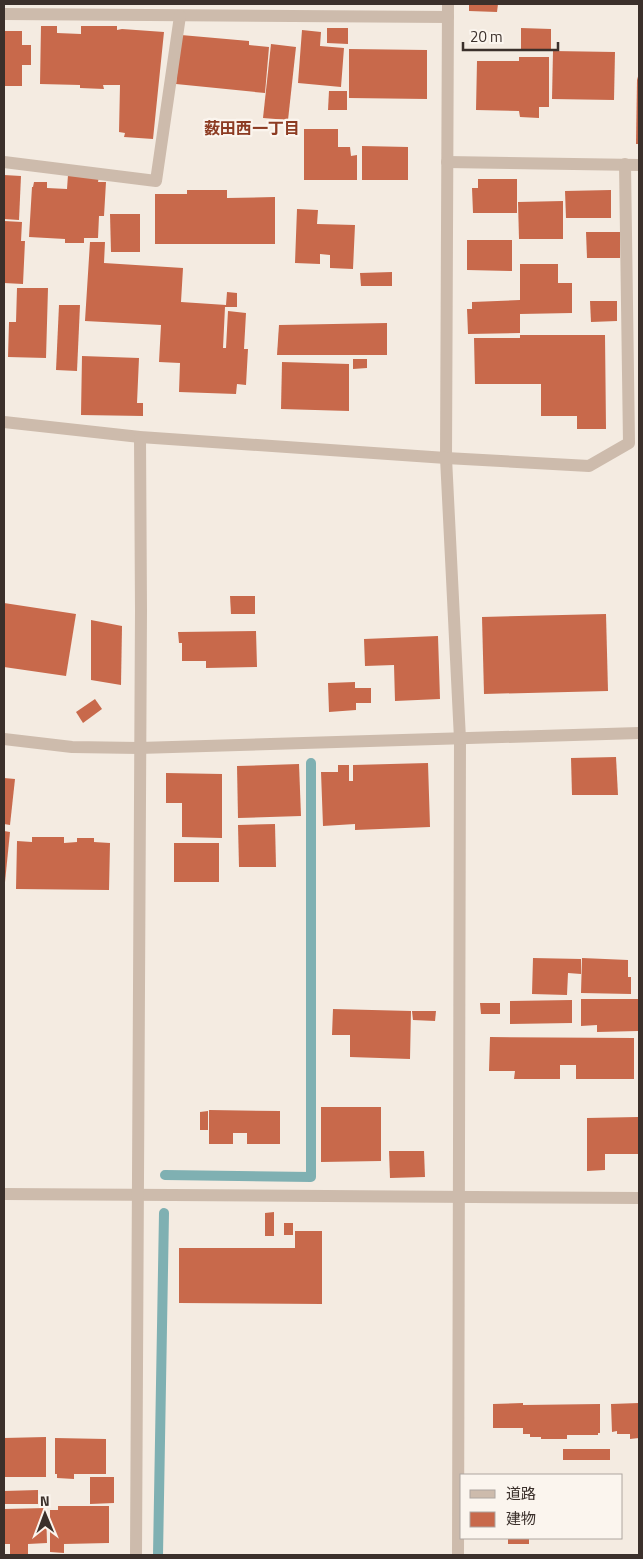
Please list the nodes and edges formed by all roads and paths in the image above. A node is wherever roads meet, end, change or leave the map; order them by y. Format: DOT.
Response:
graph roads {
  1 [pos="448,4"];
  2 [pos="146,9"];
  3 [pos="4,14"];
  4 [pos="180,16"];
  5 [pos="448,17"];
  6 [pos="4,162"];
  7 [pos="447,162"];
  8 [pos="625,164"];
  9 [pos="639,165"];
  10 [pos="4,422"];
  11 [pos="140,437"];
  12 [pos="446,458"];
  13 [pos="639,733"];
  14 [pos="4,739"];
  15 [pos="460,739"];
  16 [pos="139,748"];
  17 [pos="4,1194"];
  18 [pos="138,1195"];
  19 [pos="459,1196"];
  20 [pos="639,1198"];
  21 [pos="136,1555"];
  22 [pos="458,1555"];
  1 -- 5 [label="street"];
  2 -- 3 [label="street"];
  2 -- 4 [label="street"];
  4 -- 5 [label="street"];
  4 -- 6 [label="street"];
  5 -- 7 [label="street"];
  7 -- 8 [label="street"];
  7 -- 12 [label="street"];
  8 -- 9 [label="street"];
  8 -- 12 [label="street"];
  10 -- 11 [label="street"];
  11 -- 12 [label="street"];
  11 -- 16 [label="street"];
  12 -- 15 [label="street"];
  13 -- 15 [label="street"];
  14 -- 16 [label="street"];
  15 -- 16 [label="street"];
  15 -- 19 [label="street"];
  16 -- 18 [label="street"];
  17 -- 18 [label="street"];
  18 -- 19 [label="street"];
  18 -- 21 [label="street"];
  19 -- 20 [label="street"];
  19 -- 22 [label="street"];
}
